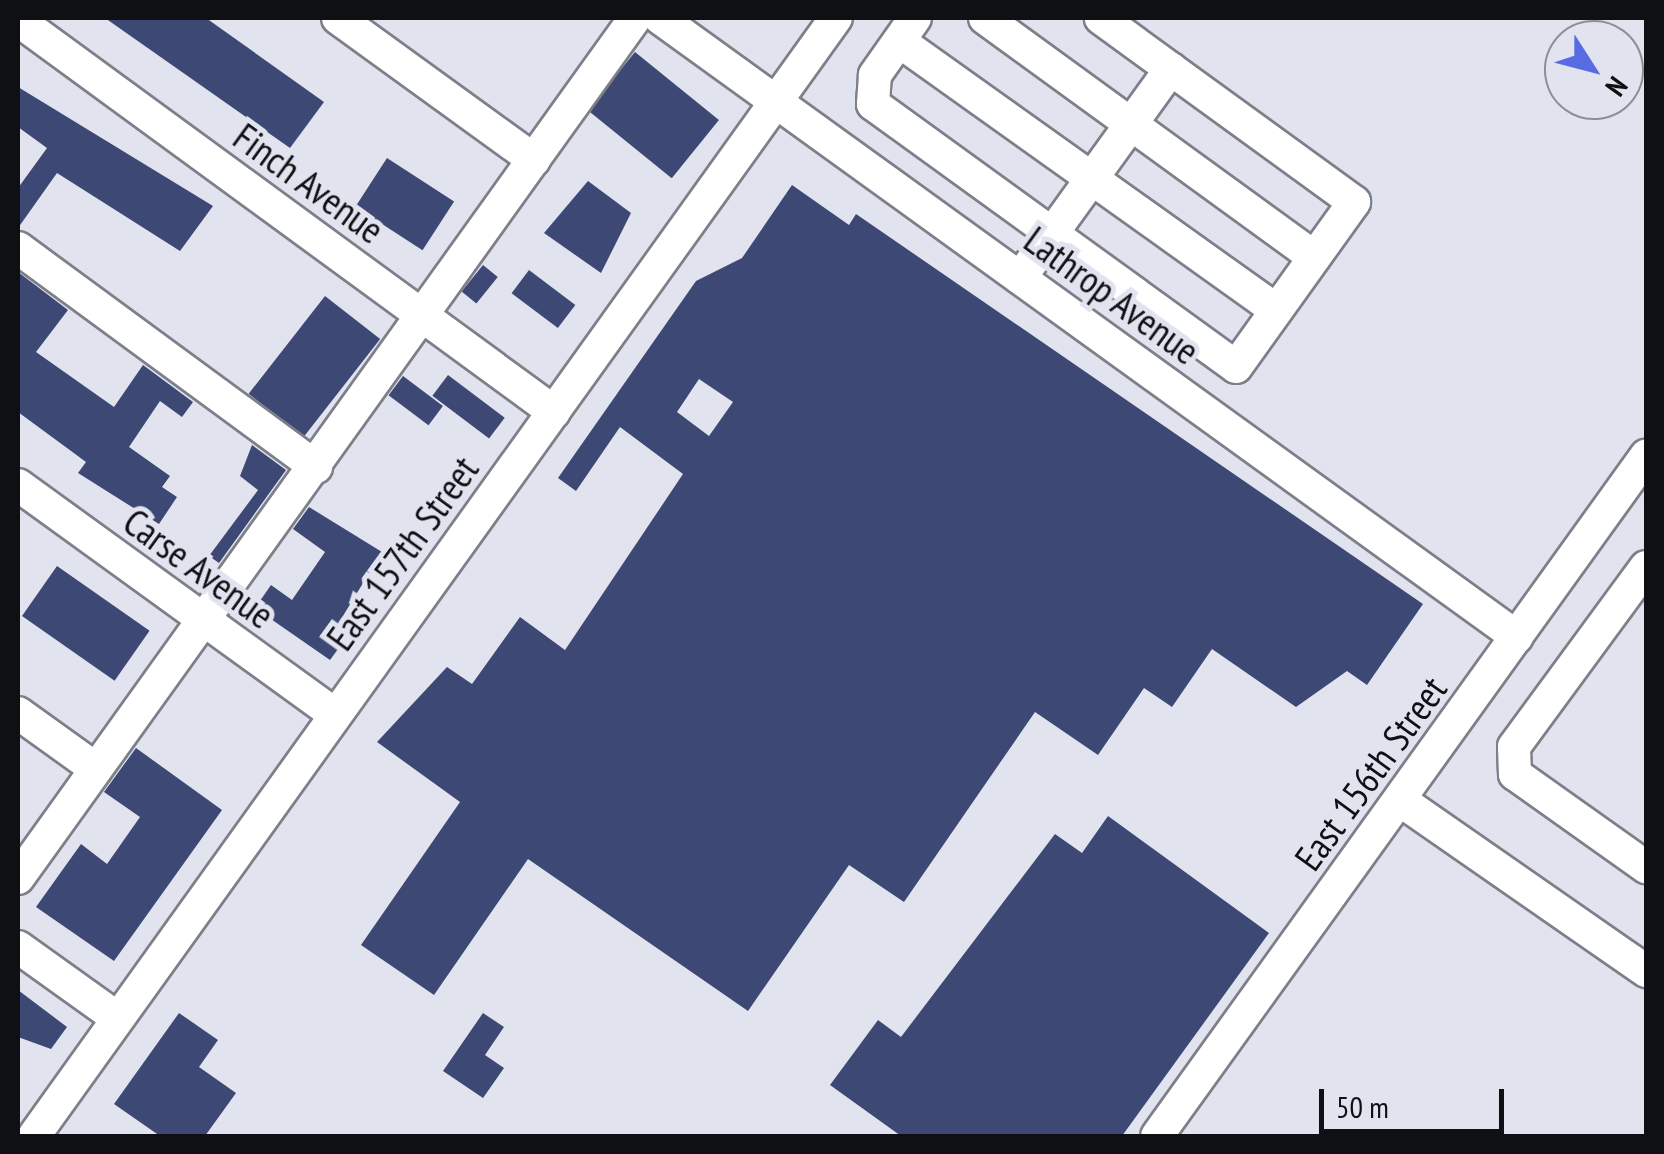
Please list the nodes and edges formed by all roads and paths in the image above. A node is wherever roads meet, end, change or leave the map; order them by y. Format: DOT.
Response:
graph roads {
  1 [pos="338,18"];
  2 [pos="634,18"];
  3 [pos="660,18"];
  4 [pos="836,18"];
  5 [pos="986,18"];
  6 [pos="1101,18"];
  7 [pos="18,20"];
  8 [pos="907,29"];
  9 [pos="1171,68"];
  10 [pos="777,102"];
  11 [pos="1132,124"];
  12 [pos="534,160"];
  13 [pos="1091,178"];
  14 [pos="1052,234"];
  15 [pos="18,248"];
  16 [pos="1314,258"];
  17 [pos="1020,278"];
  18 [pos="1276,310"];
  19 [pos="424,317"];
  20 [pos="554,412"];
  21 [pos="1646,456"];
  22 [pos="316,467"];
  23 [pos="18,485"];
  24 [pos="1646,567"];
  25 [pos="204,621"];
  26 [pos="1517,637"];
  27 [pos="18,712"];
  28 [pos="334,714"];
  29 [pos="96,769"];
  30 [pos="1400,800"];
  31 [pos="1646,867"];
  32 [pos="18,878"];
  33 [pos="18,947"];
  34 [pos="1642,958"];
  35 [pos="117,1018"];
  36 [pos="34,1136"];
  37 [pos="1157,1136"];
  1 -- 12 [label="street"];
  2 -- 12 [label="street"];
  3 -- 10 [label="street, Lathrop Avenue"];
  4 -- 10 [label="street, East 157th Street"];
  5 -- 11 [label="street"];
  6 -- 9 [label="street"];
  7 -- 19 [label="street, Finch Avenue"];
  8 -- 13 [label="street"];
  8 -- 14 [label="street"];
  9 -- 11 [label="street"];
  9 -- 16 [label="street"];
  10 -- 17 [label="street, Lathrop Avenue"];
  10 -- 20 [label="street, East 157th Street"];
  11 -- 13 [label="street"];
  11 -- 16 [label="street"];
  12 -- 19 [label="street"];
  13 -- 14 [label="street"];
  13 -- 18 [label="street"];
  14 -- 17 [label="street"];
  14 -- 18 [label="street"];
  15 -- 22 [label="street"];
  16 -- 18 [label="street"];
  17 -- 26 [label="street, Lathrop Avenue"];
  19 -- 20 [label="street, Finch Avenue"];
  19 -- 22 [label="street"];
  20 -- 28 [label="street, East 157th Street"];
  21 -- 26 [label="street, East 156th Street"];
  22 -- 25 [label="street"];
  23 -- 25 [label="street, Carse Avenue"];
  24 -- 31 [label="street"];
  25 -- 28 [label="street, Carse Avenue"];
  25 -- 29 [label="street"];
  26 -- 30 [label="street, East 156th Street"];
  27 -- 29 [label="street"];
  28 -- 35 [label="street, East 157th Street"];
  29 -- 32 [label="street"];
  30 -- 34 [label="street"];
  30 -- 37 [label="street, East 156th Street"];
  33 -- 35 [label="street"];
  35 -- 36 [label="street, East 157th Street"];
}
